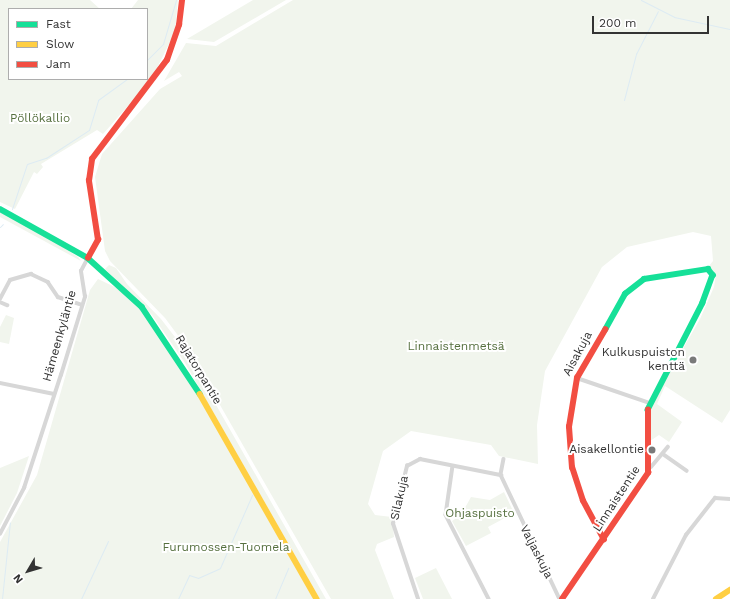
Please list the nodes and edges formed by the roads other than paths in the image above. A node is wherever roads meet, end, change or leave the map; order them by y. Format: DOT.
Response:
graph roads {
  1 [pos="182,0"];
  2 [pos="0,209"];
  3 [pos="88,258"];
  4 [pos="710,271"];
  5 [pos="0,300"];
  6 [pos="6,305"];
  7 [pos="82,305"];
  8 [pos="577,378"];
  9 [pos="0,383"];
  10 [pos="54,394"];
  11 [pos="650,403"];
  12 [pos="668,447"];
  13 [pos="663,454"];
  14 [pos="504,459"];
  15 [pos="453,466"];
  16 [pos="651,467"];
  17 [pos="687,471"];
  18 [pos="501,475"];
  19 [pos="730,499"];
  20 [pos="0,534"];
  21 [pos="604,540"];
  22 [pos="730,590"];
  23 [pos="317,599"];
  24 [pos="418,599"];
  25 [pos="489,599"];
  26 [pos="561,599"];
  27 [pos="653,599"];
  28 [pos="716,599"];
  1 -- 3 [label="street, Hämeenkyläntie"];
  2 -- 3 [label="street, Rajatorpantie"];
  3 -- 7 [label="street, Hämeenkyläntie"];
  3 -- 23 [label="street, Rajatorpantie"];
  4 -- 8 [label="street, Aisakuja"];
  4 -- 11 [label="street, Linnaistentie"];
  5 -- 6 [label="street"];
  5 -- 7 [label="street"];
  7 -- 10 [label="street, Hämeenkyläntie"];
  8 -- 11 [label="street"];
  8 -- 21 [label="street, Aisakuja"];
  9 -- 10 [label="street"];
  10 -- 20 [label="street, Hämeenkyläntie"];
  11 -- 16 [label="street, Linnaistentie"];
  12 -- 13 [label="street"];
  13 -- 16 [label="street"];
  13 -- 17 [label="street"];
  14 -- 18 [label="street"];
  15 -- 18 [label="street, Silakuja"];
  15 -- 24 [label="street, Silakuja"];
  15 -- 25 [label="street"];
  16 -- 21 [label="street, Linnaistentie"];
  18 -- 26 [label="street, Valjaskuja"];
  19 -- 27 [label="street"];
  21 -- 26 [label="street, Linnaistentie"];
  22 -- 28 [label="street"];
}
